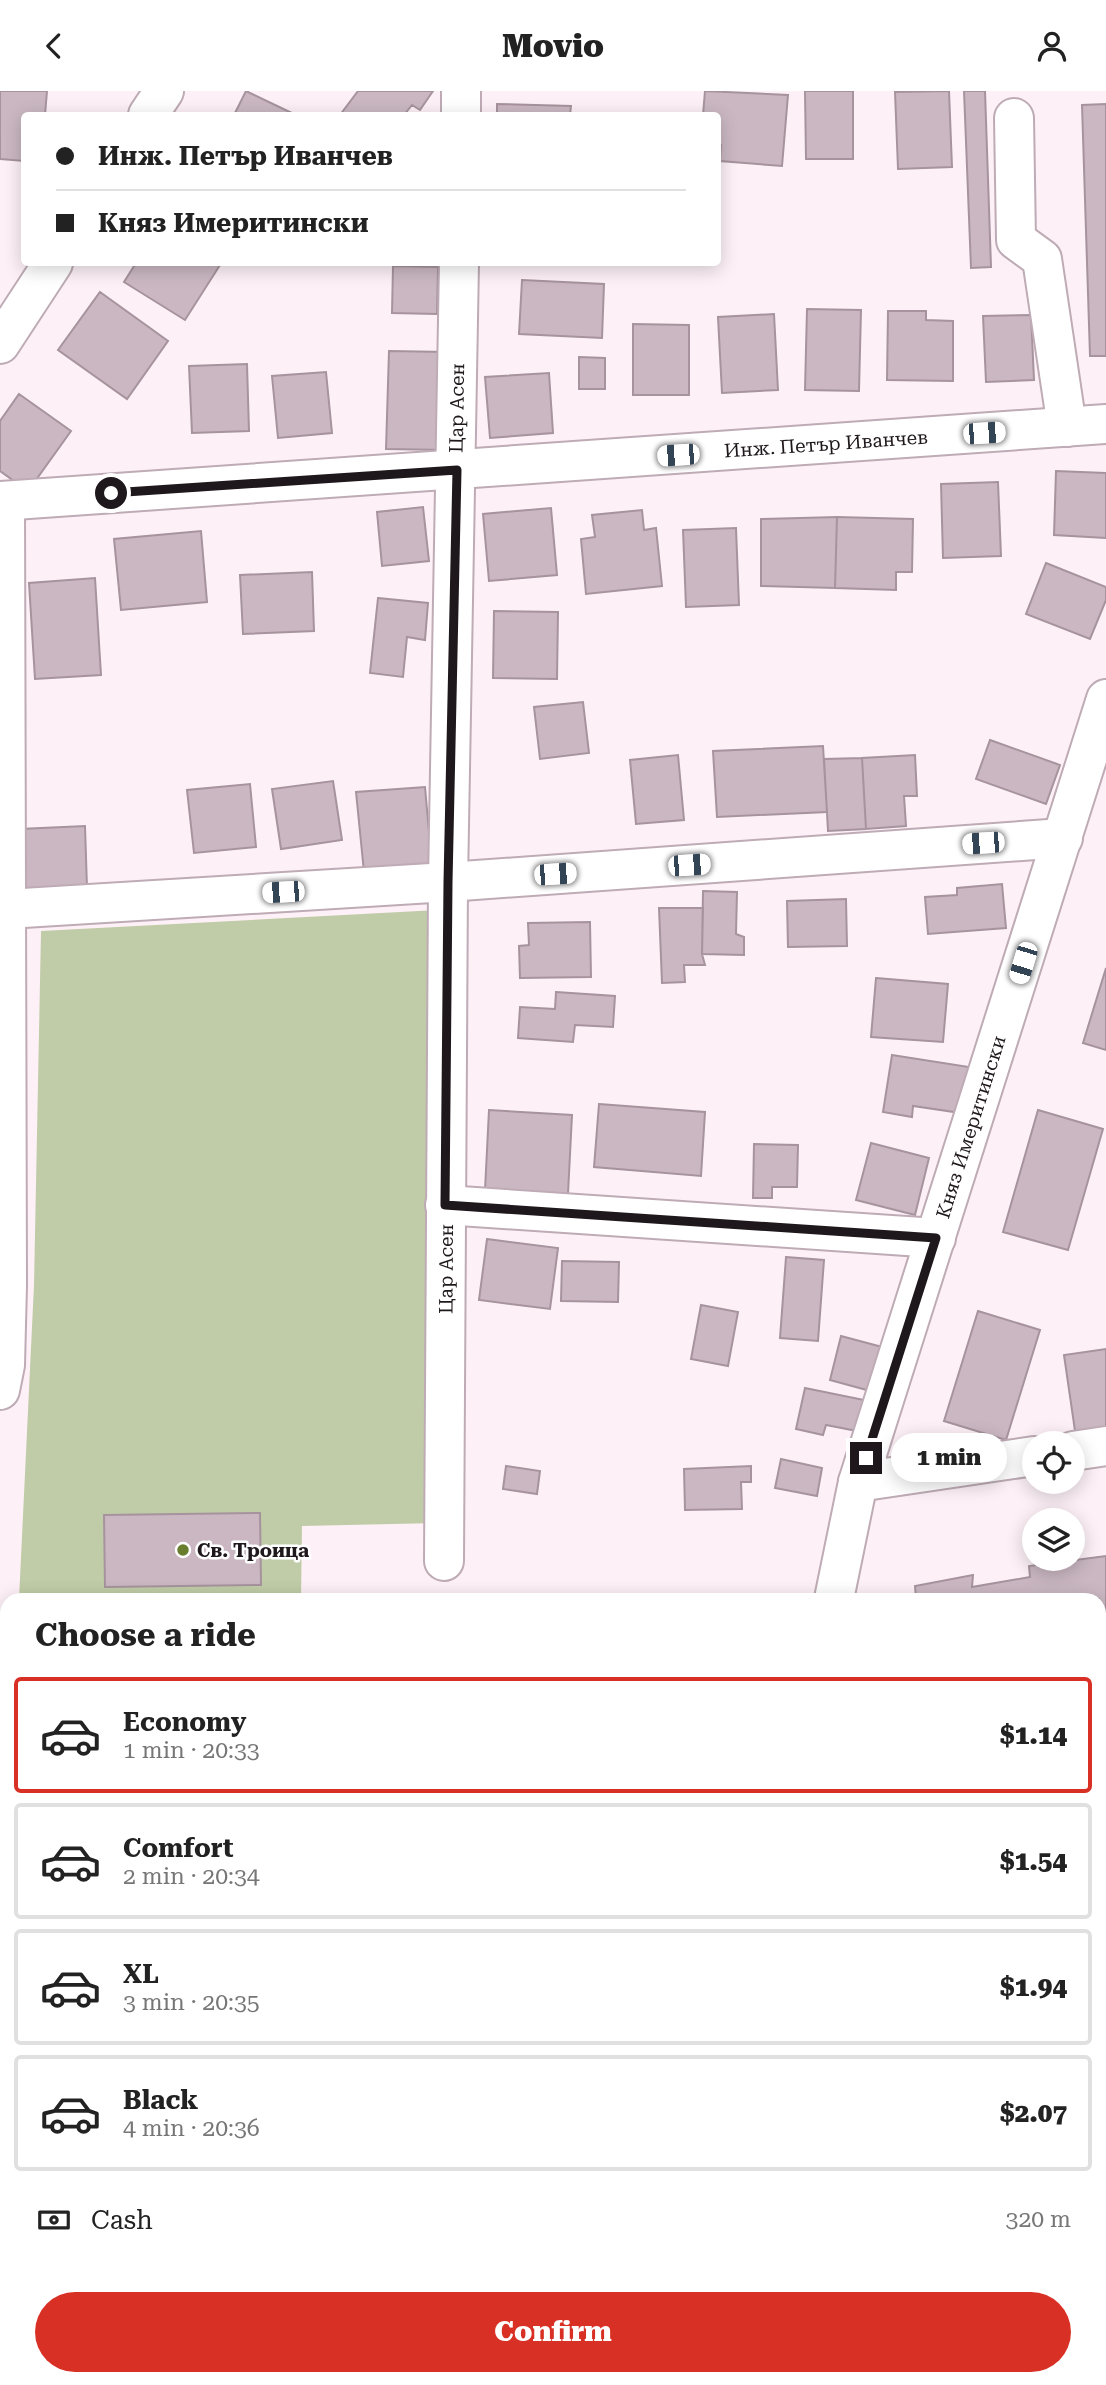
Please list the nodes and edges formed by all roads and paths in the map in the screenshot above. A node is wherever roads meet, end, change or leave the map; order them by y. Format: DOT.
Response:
graph roads {
  1 [pos="461,91"];
  2 [pos="461,112"];
  3 [pos="1014,118"];
  4 [pos="51,266"];
  5 [pos="459,266"];
  6 [pos="0,344"];
  7 [pos="1106,424"];
  8 [pos="1067,427"];
  9 [pos="457,470"];
  10 [pos="3,501"];
  11 [pos="1105,706"];
  12 [pos="1063,838"];
  13 [pos="448,882"];
  14 [pos="8,909"];
  15 [pos="445,1205"];
  16 [pos="936,1238"];
  17 [pos="2,1373"];
  18 [pos="1106,1446"];
  19 [pos="1085,1449"];
  20 [pos="1022,1458"];
  21 [pos="858,1482"];
  22 [pos="444,1560"];
  23 [pos="835,1593"];
  1 -- 2 [label="street"];
  3 -- 8 [label="street"];
  4 -- 6 [label="street"];
  5 -- 9 [label="street, Цар Асен"];
  7 -- 8 [label="street, Инж. Петър Иванчев"];
  8 -- 9 [label="street, Инж. Петър Иванчев"];
  9 -- 10 [label="street, Инж. Петър Иванчев"];
  9 -- 13 [label="street, Цар Асен"];
  10 -- 14 [label="street"];
  11 -- 12 [label="street, Княз Имеритински"];
  12 -- 13 [label="street"];
  12 -- 16 [label="street, Княз Имеритински"];
  13 -- 14 [label="street"];
  13 -- 15 [label="street, Цар Асен"];
  14 -- 17 [label="street"];
  15 -- 16 [label="street"];
  15 -- 22 [label="street, Цар Асен"];
  16 -- 21 [label="street, Княз Имеритински"];
  18 -- 19 [label="street"];
  20 -- 21 [label="street"];
  21 -- 23 [label="street, Княз Имеритински"];
}
